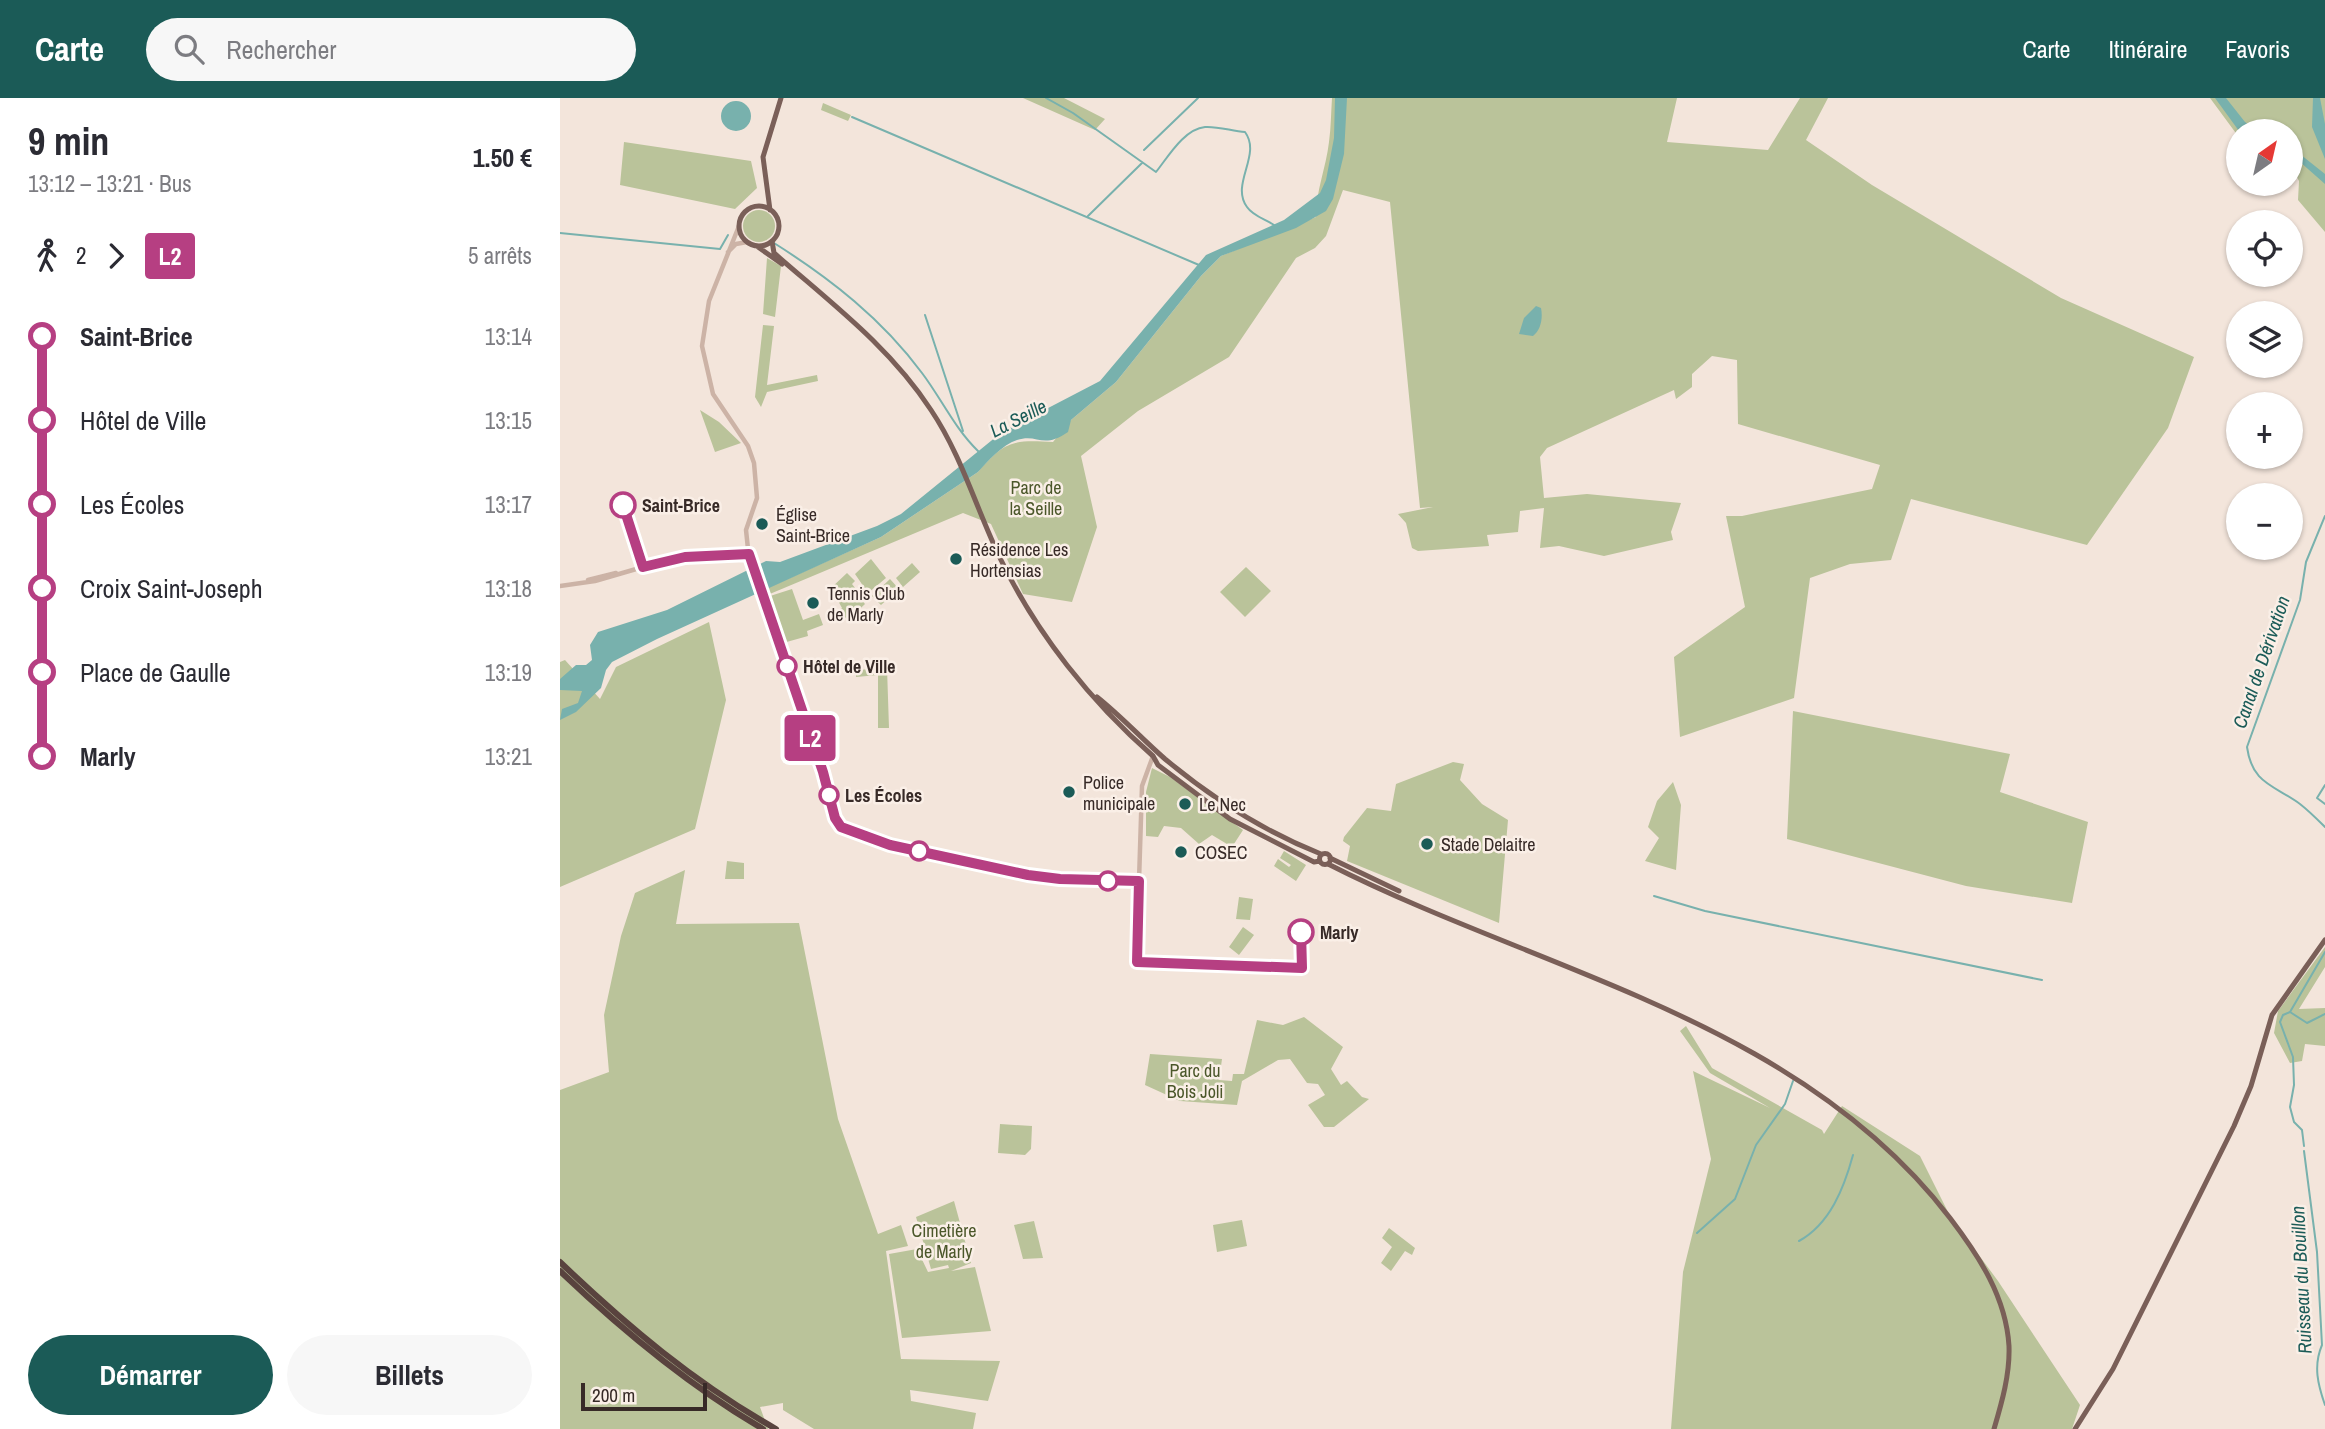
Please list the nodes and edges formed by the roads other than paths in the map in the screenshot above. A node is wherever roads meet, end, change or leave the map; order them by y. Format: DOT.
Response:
graph roads {
  1 [pos="781,98"];
  2 [pos="768,196"];
  3 [pos="760,206"];
  4 [pos="770,210"];
  5 [pos="739,226"];
  6 [pos="772,241"];
  7 [pos="747,242"];
  8 [pos="757,246"];
  9 [pos="726,255"];
  10 [pos="793,271"];
  11 [pos="825,295"];
  12 [pos="876,340"];
  13 [pos="749,554"];
  14 [pos="560,586"];
  15 [pos="1155,754"];
  16 [pos="1320,858"];
  17 [pos="2325,940"];
  18 [pos="560,1262"];
  19 [pos="560,1271"];
  20 [pos="631,1332"];
  21 [pos="649,1347"];
  22 [pos="763,1429"];
  23 [pos="776,1429"];
  24 [pos="1994,1429"];
  25 [pos="2075,1429"];
  1 -- 2 [label="main road"];
  2 -- 3 [label="main road"];
  2 -- 4 [label="main road"];
  3 -- 4 [label="main road"];
  3 -- 5 [label="main road"];
  4 -- 6 [label="main road"];
  5 -- 7 [label="main road"];
  5 -- 9 [label="street"];
  6 -- 8 [label="main road"];
  6 -- 10 [label="main road"];
  7 -- 8 [label="main road"];
  7 -- 9 [label="street"];
  8 -- 10 [label="main road"];
  9 -- 13 [label="street"];
  10 -- 11 [label="main road"];
  11 -- 12 [label="main road"];
  11 -- 12 [label="main road"];
  12 -- 15 [label="main road"];
  13 -- 14 [label="street"];
  13 -- 15 [label="street"];
  15 -- 16 [label="main road"];
  15 -- 16 [label="main road"];
  16 -- 24 [label="main road"];
  17 -- 25 [label="main road"];
  18 -- 20 [label="highway"];
  19 -- 20 [label="highway"];
  20 -- 21 [label="highway"];
  21 -- 22 [label="highway"];
  21 -- 23 [label="highway"];
}
